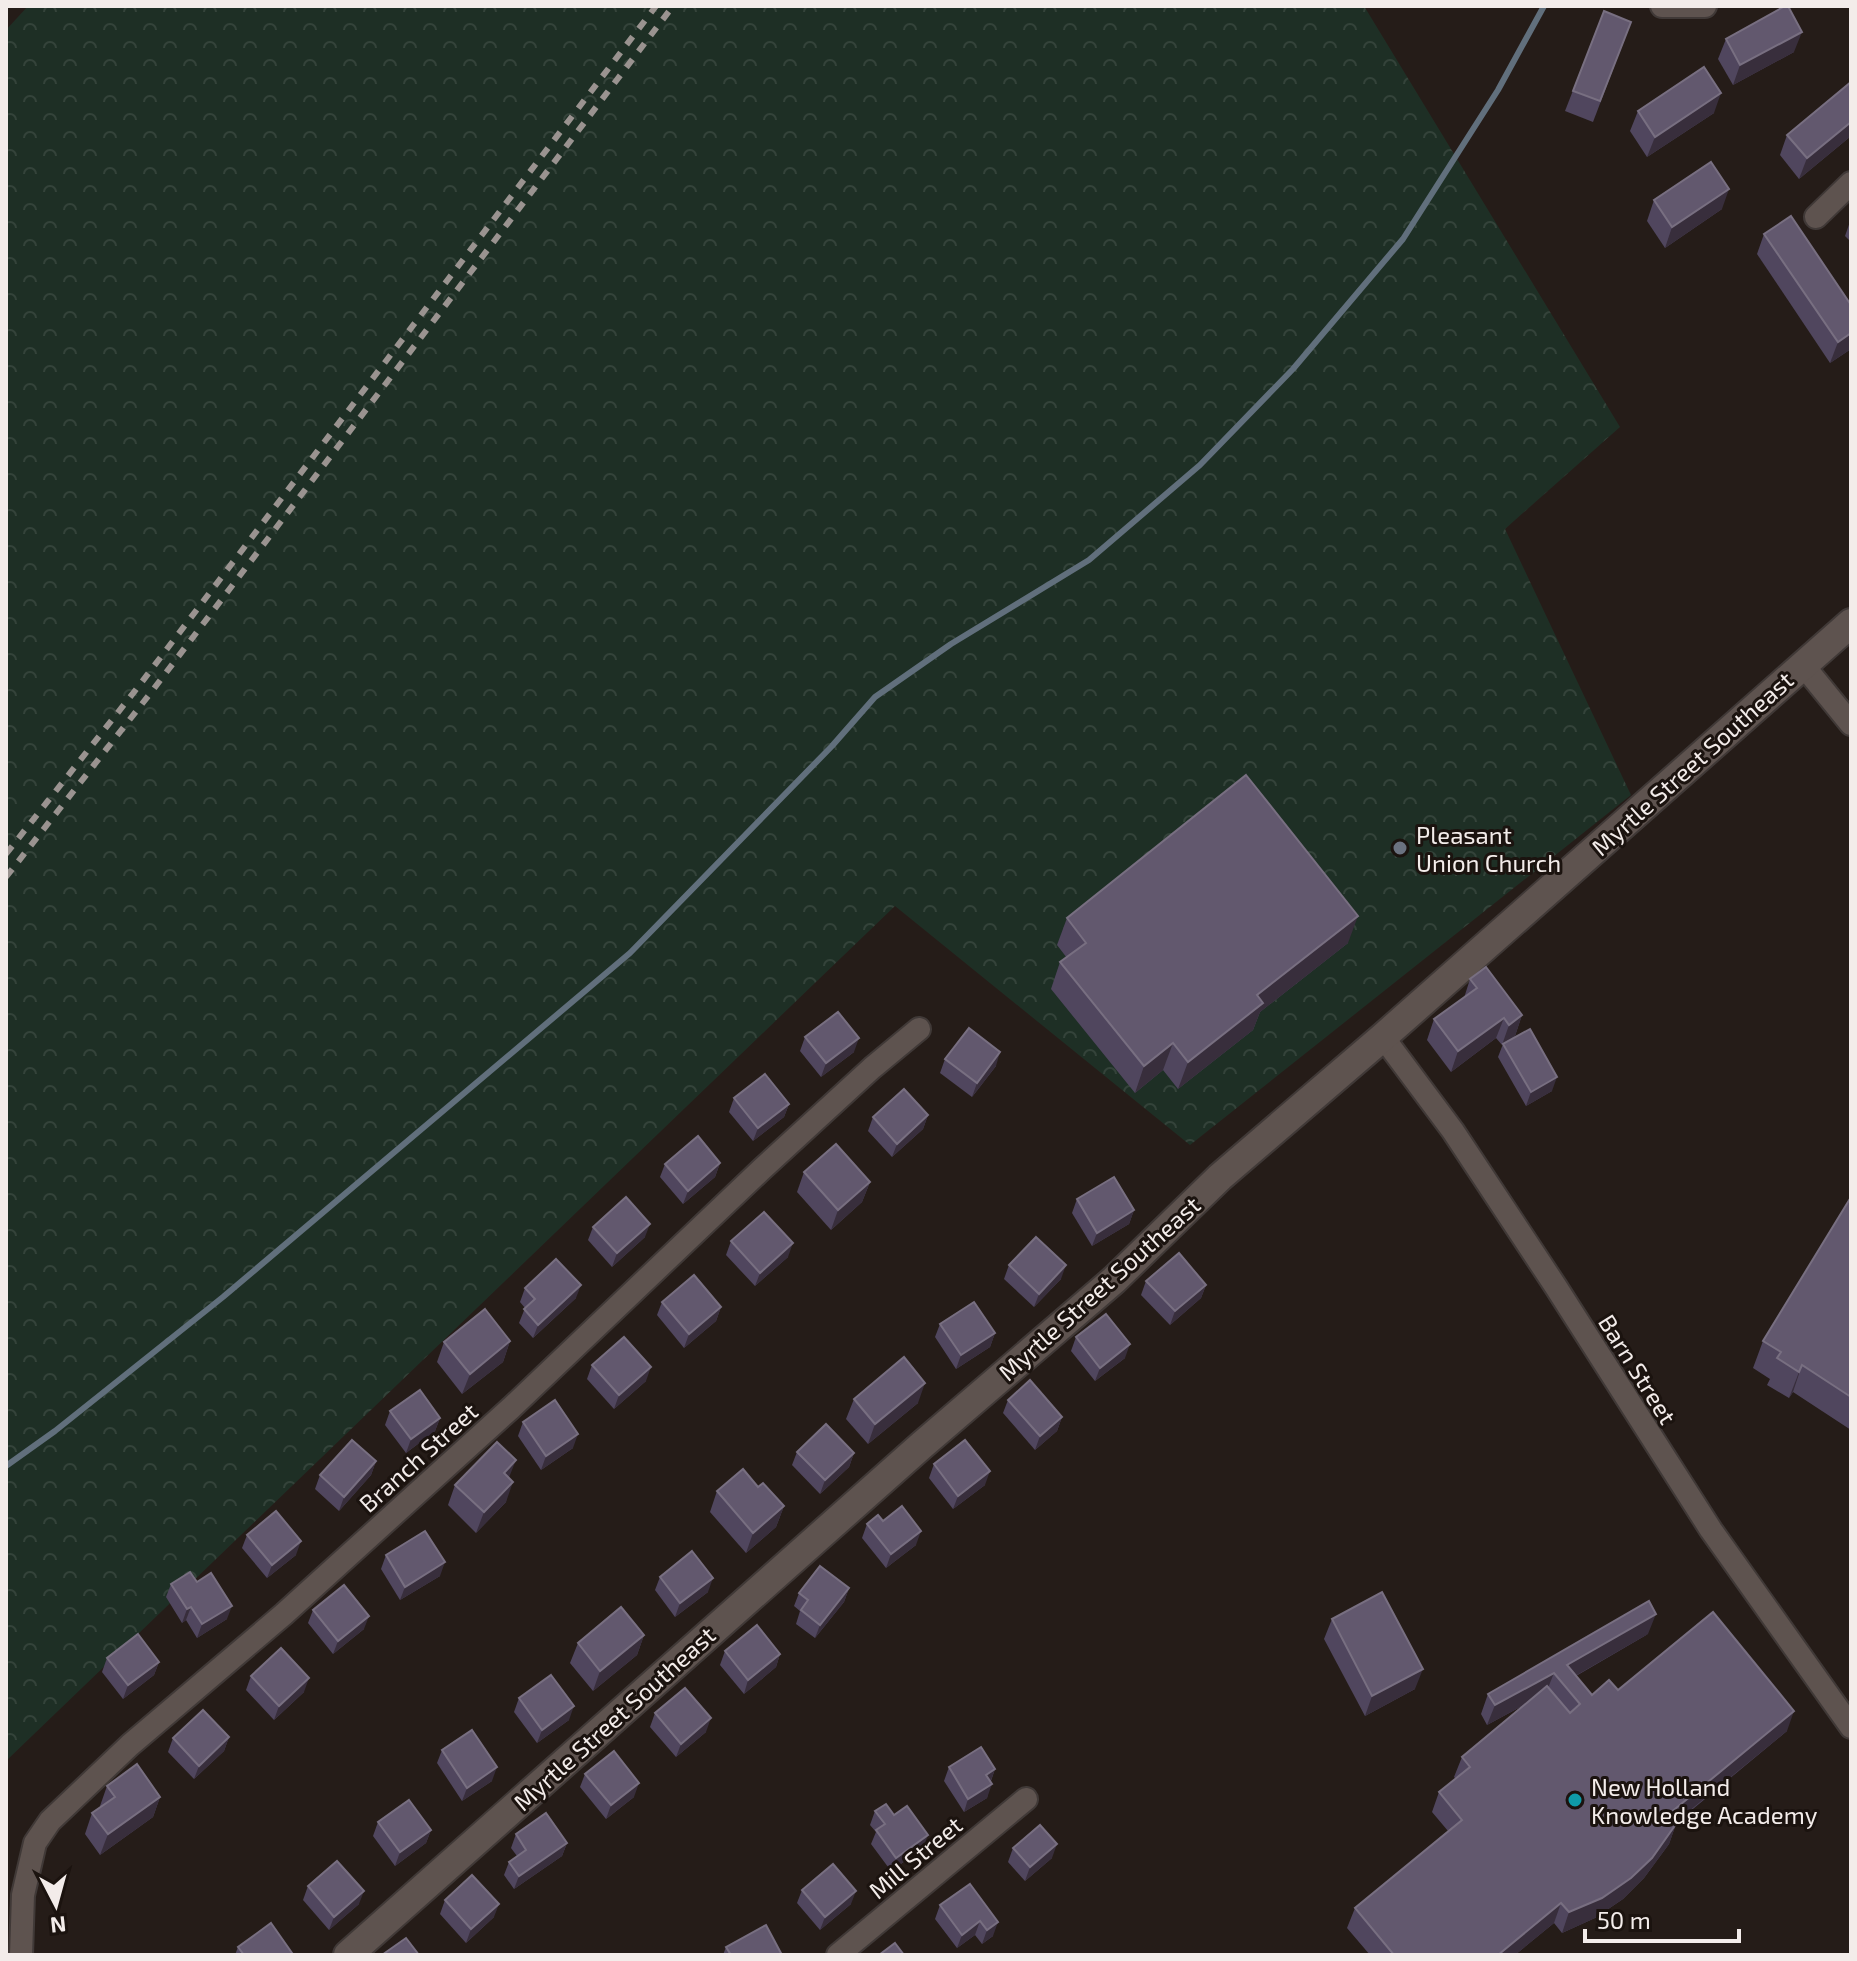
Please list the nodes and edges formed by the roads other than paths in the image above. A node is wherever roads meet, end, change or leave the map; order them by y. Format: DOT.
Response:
graph roads {
  1 [pos="1662,6"];
  2 [pos="1705,6"];
  3 [pos="1851,183"];
  4 [pos="1816,217"];
  5 [pos="1851,623"];
  6 [pos="1803,665"];
  7 [pos="1851,724"];
  8 [pos="919,1029"];
  9 [pos="1383,1037"];
  10 [pos="1851,1727"];
  11 [pos="1026,1799"];
  12 [pos="21,1955"];
  13 [pos="348,1955"];
  14 [pos="838,1955"];
  1 -- 2 [label="street"];
  3 -- 4 [label="street"];
  5 -- 6 [label="street, Myrtle Street Southeast"];
  6 -- 7 [label="street"];
  6 -- 9 [label="street, Myrtle Street Southeast"];
  8 -- 12 [label="street, Branch Street"];
  9 -- 10 [label="street, Barn Street"];
  9 -- 13 [label="street, Myrtle Street Southeast"];
  11 -- 14 [label="street, Mill Street"];
}
